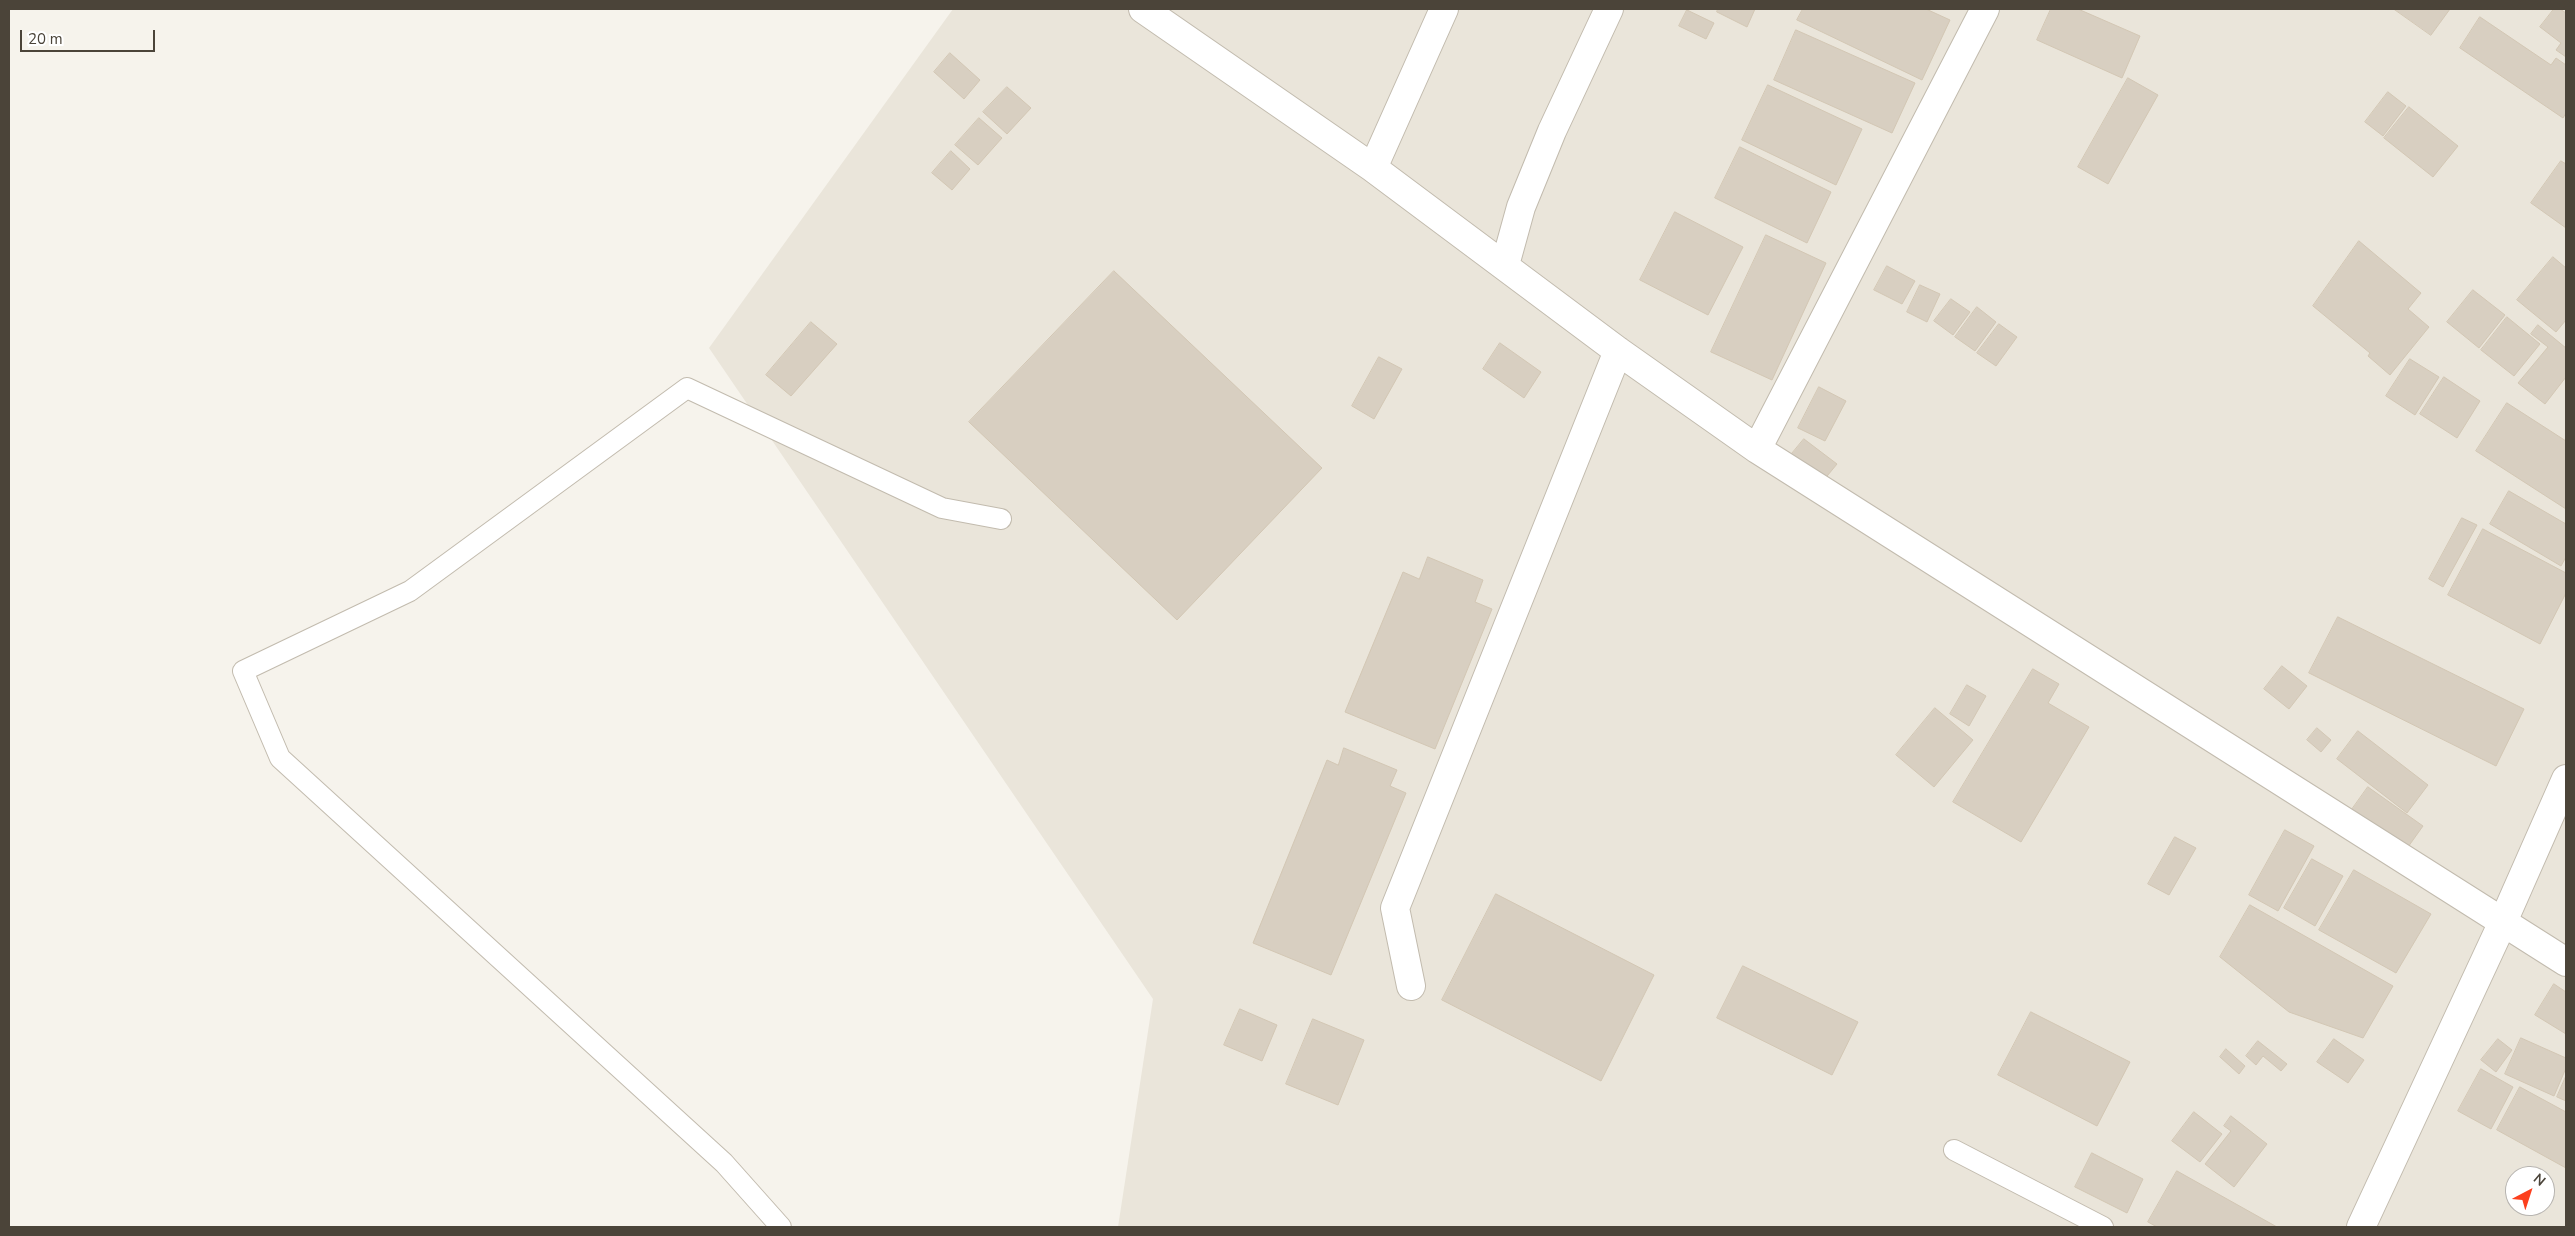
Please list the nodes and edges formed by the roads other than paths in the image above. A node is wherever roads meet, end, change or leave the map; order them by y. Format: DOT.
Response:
graph roads {
  1 [pos="1144,9"];
  2 [pos="1444,9"];
  3 [pos="1609,9"];
  4 [pos="1985,9"];
  5 [pos="1373,168"];
  6 [pos="1505,264"];
  7 [pos="1618,351"];
  8 [pos="1757,449"];
  9 [pos="1001,519"];
  10 [pos="2566,779"];
  11 [pos="2502,924"];
  12 [pos="2566,962"];
  13 [pos="1410,986"];
  14 [pos="1954,1150"];
  15 [pos="781,1227"];
  16 [pos="2103,1227"];
  17 [pos="2361,1227"];
  1 -- 5 [label="street"];
  2 -- 5 [label="street"];
  3 -- 6 [label="street"];
  4 -- 8 [label="street"];
  5 -- 6 [label="street"];
  6 -- 7 [label="street"];
  7 -- 8 [label="street"];
  7 -- 13 [label="street"];
  8 -- 11 [label="street"];
  9 -- 15 [label="lane"];
  10 -- 11 [label="street"];
  11 -- 12 [label="street"];
  11 -- 17 [label="street"];
  14 -- 16 [label="lane"];
}
